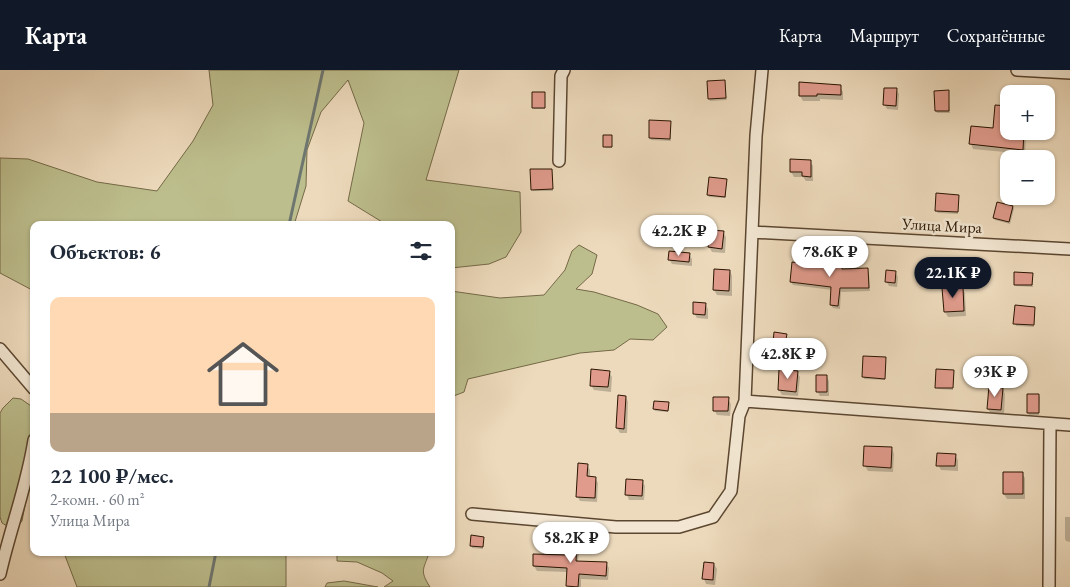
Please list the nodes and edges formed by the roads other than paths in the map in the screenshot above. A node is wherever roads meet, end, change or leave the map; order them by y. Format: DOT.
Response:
graph roads {
  1 [pos="564,70"];
  2 [pos="762,70"];
  3 [pos="1016,70"];
  4 [pos="1070,73"];
  5 [pos="559,161"];
  6 [pos="752,232"];
  7 [pos="1070,249"];
  8 [pos="0,349"];
  9 [pos="30,384"];
  10 [pos="745,402"];
  11 [pos="1050,424"];
  12 [pos="1070,425"];
  13 [pos="30,467"];
  14 [pos="472,514"];
  15 [pos="0,574"];
  16 [pos="1049,587"];
  1 -- 5 [label="street"];
  2 -- 6 [label="street"];
  3 -- 4 [label="street"];
  6 -- 7 [label="street, Улица Мира"];
  6 -- 10 [label="street"];
  8 -- 9 [label="street"];
  10 -- 11 [label="street"];
  10 -- 14 [label="street"];
  11 -- 12 [label="street"];
  11 -- 16 [label="street"];
  13 -- 15 [label="street"];
}
